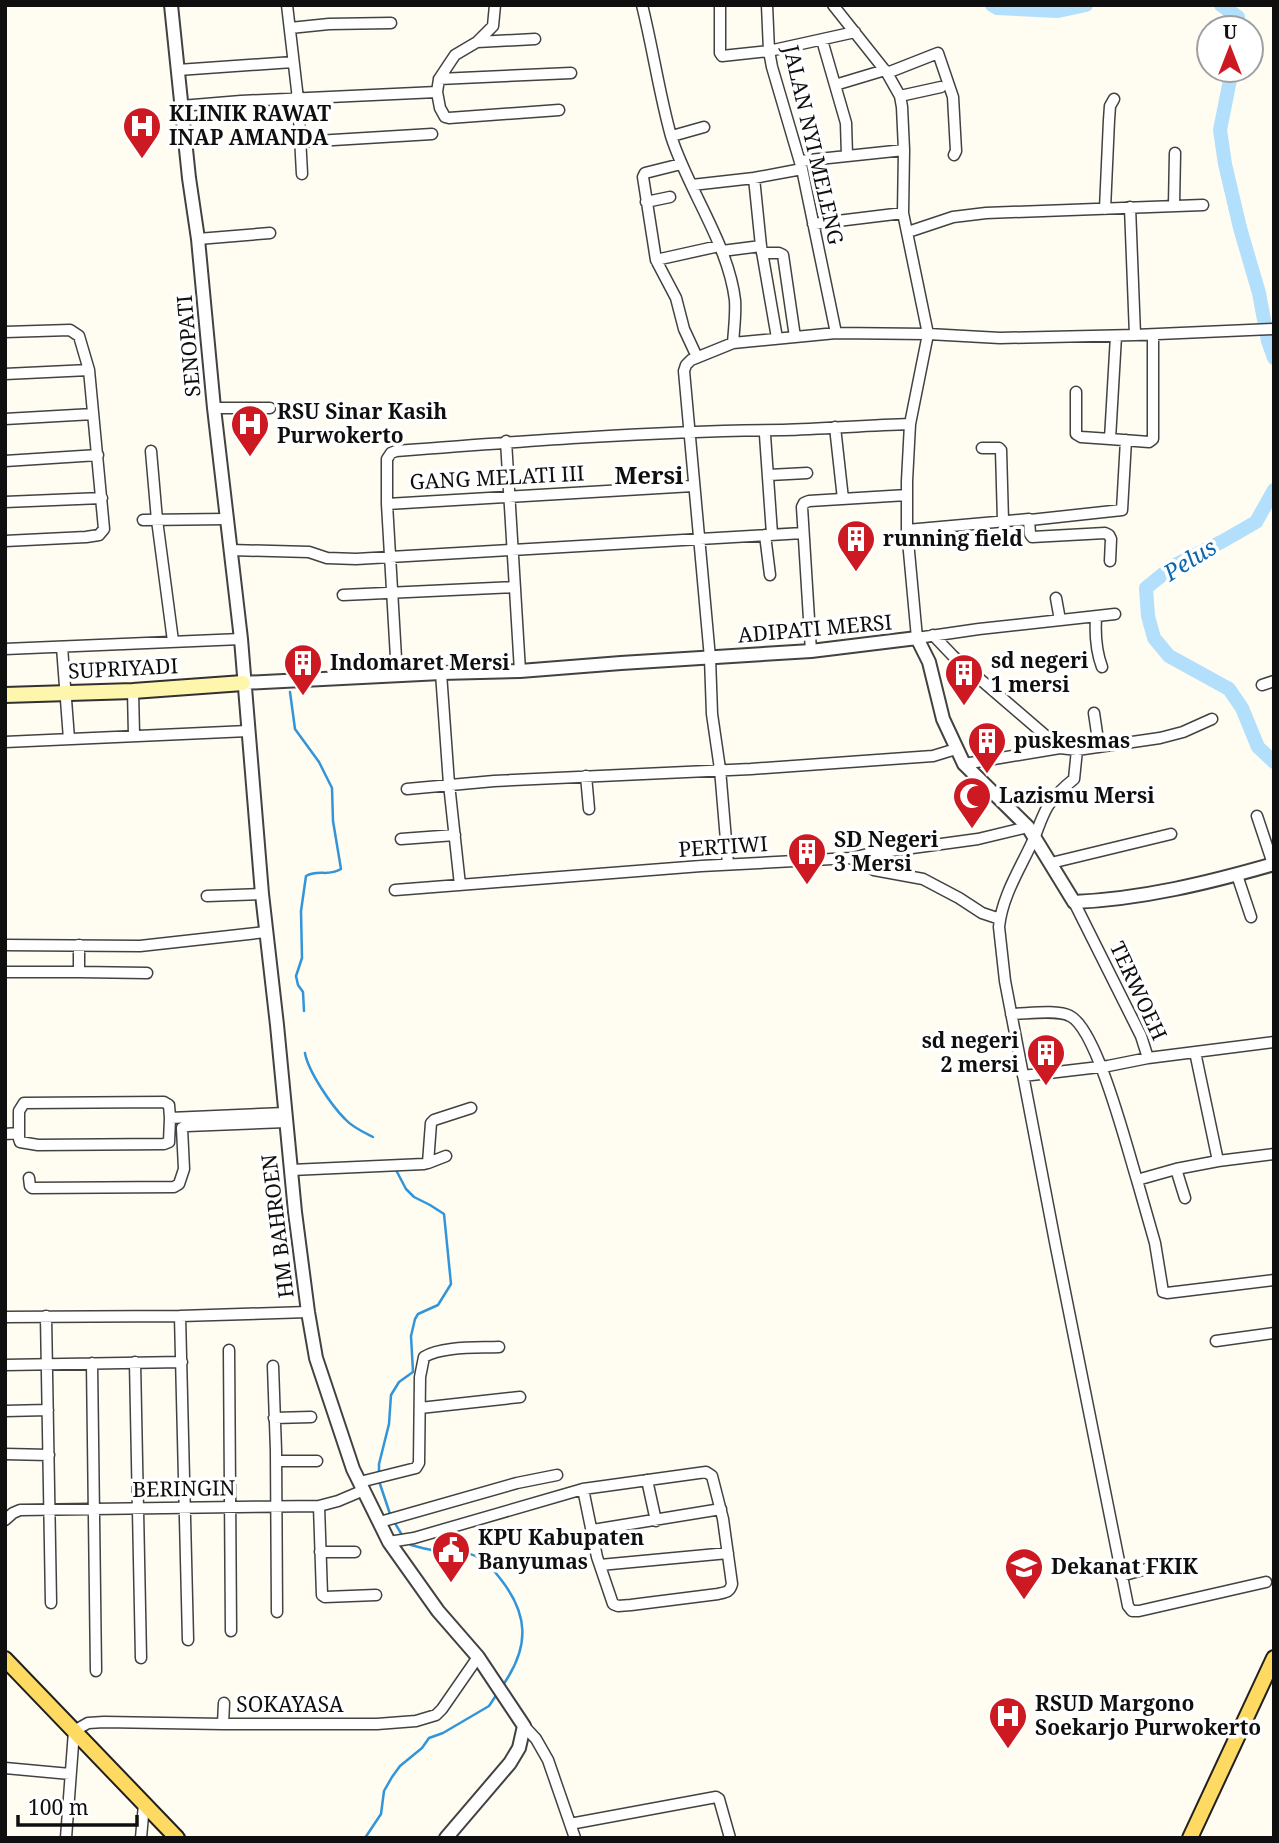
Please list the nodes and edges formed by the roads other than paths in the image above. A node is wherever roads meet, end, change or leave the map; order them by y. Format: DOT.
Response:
graph roads {
  1 [pos="172,5"];
  2 [pos="287,5"];
  3 [pos="495,5"];
  4 [pos="642,5"];
  5 [pos="720,5"];
  6 [pos="767,5"];
  7 [pos="833,5"];
  8 [pos="391,23"];
  9 [pos="290,28"];
  10 [pos="849,33"];
  11 [pos="535,40"];
  12 [pos="822,40"];
  13 [pos="477,42"];
  14 [pos="769,51"];
  15 [pos="293,62"];
  16 [pos="178,70"];
  17 [pos="883,72"];
  18 [pos="572,73"];
  19 [pos="439,79"];
  20 [pos="835,85"];
  21 [pos="942,87"];
  22 [pos="437,92"];
  23 [pos="900,96"];
  24 [pos="298,99"];
  25 [pos="1114,99"];
  26 [pos="181,106"];
  27 [pos="559,110"];
  28 [pos="704,127"];
  29 [pos="432,134"];
  30 [pos="672,136"];
  31 [pos="300,142"];
  32 [pos="901,150"];
  33 [pos="1175,153"];
  34 [pos="954,155"];
  35 [pos="847,156"];
  36 [pos="681,163"];
  37 [pos="801,165"];
  38 [pos="302,174"];
  39 [pos="754,178"];
  40 [pos="692,185"];
  41 [pos="670,197"];
  42 [pos="646,202"];
  43 [pos="1174,205"];
  44 [pos="1203,205"];
  45 [pos="1130,207"];
  46 [pos="1105,209"];
  47 [pos="899,214"];
  48 [pos="813,224"];
  49 [pos="908,232"];
  50 [pos="270,233"];
  51 [pos="198,239"];
  52 [pos="720,248"];
  53 [pos="762,250"];
  54 [pos="656,260"];
  55 [pos="1274,330"];
  56 [pos="5,332"];
  57 [pos="836,333"];
  58 [pos="923,334"];
  59 [pos="1135,335"];
  60 [pos="1153,335"];
  61 [pos="1115,336"];
  62 [pos="795,337"];
  63 [pos="778,338"];
  64 [pos="733,343"];
  65 [pos="697,357"];
  66 [pos="89,370"];
  67 [pos="5,374"];
  68 [pos="1076,392"];
  69 [pos="214,408"];
  70 [pos="270,408"];
  71 [pos="93,414"];
  72 [pos="5,419"];
  73 [pos="904,424"];
  74 [pos="835,427"];
  75 [pos="690,432"];
  76 [pos="765,435"];
  77 [pos="1110,439"];
  78 [pos="1126,440"];
  79 [pos="506,442"];
  80 [pos="982,449"];
  81 [pos="151,451"];
  82 [pos="98,455"];
  83 [pos="5,461"];
  84 [pos="807,473"];
  85 [pos="768,475"];
  86 [pos="693,486"];
  87 [pos="902,496"];
  88 [pos="102,498"];
  89 [pos="509,498"];
  90 [pos="843,499"];
  91 [pos="5,502"];
  92 [pos="387,504"];
  93 [pos="227,519"];
  94 [pos="143,520"];
  95 [pos="157,520"];
  96 [pos="1030,520"];
  97 [pos="1003,521"];
  98 [pos="907,530"];
  99 [pos="803,533"];
  100 [pos="769,534"];
  101 [pos="698,538"];
  102 [pos="5,541"];
  103 [pos="230,550"];
  104 [pos="513,550"];
  105 [pos="389,558"];
  106 [pos="1110,561"];
  107 [pos="770,575"];
  108 [pos="515,587"];
  109 [pos="391,593"];
  110 [pos="343,595"];
  111 [pos="1056,598"];
  112 [pos="1115,614"];
  113 [pos="1096,618"];
  114 [pos="1060,620"];
  115 [pos="933,635"];
  116 [pos="241,639"];
  117 [pos="910,639"];
  118 [pos="173,642"];
  119 [pos="62,647"];
  120 [pos="5,649"];
  121 [pos="811,651"];
  122 [pos="710,658"];
  123 [pos="1102,667"];
  124 [pos="520,671"];
  125 [pos="441,673"];
  126 [pos="397,675"];
  127 [pos="1274,681"];
  128 [pos="243,684"];
  129 [pos="1262,685"];
  130 [pos="133,691"];
  131 [pos="66,694"];
  132 [pos="5,695"];
  133 [pos="1094,713"];
  134 [pos="1212,719"];
  135 [pos="248,731"];
  136 [pos="134,735"];
  137 [pos="69,739"];
  138 [pos="5,742"];
  139 [pos="1099,747"];
  140 [pos="1059,748"];
  141 [pos="1077,750"];
  142 [pos="949,751"];
  143 [pos="964,764"];
  144 [pos="720,769"];
  145 [pos="586,776"];
  146 [pos="449,785"];
  147 [pos="407,789"];
  148 [pos="589,809"];
  149 [pos="1257,816"];
  150 [pos="1027,831"];
  151 [pos="1171,834"];
  152 [pos="455,835"];
  153 [pos="401,839"];
  154 [pos="851,858"];
  155 [pos="1051,863"];
  156 [pos="728,864"];
  157 [pos="1274,864"];
  158 [pos="1237,875"];
  159 [pos="460,885"];
  160 [pos="395,890"];
  161 [pos="262,894"];
  162 [pos="207,896"];
  163 [pos="1074,902"];
  164 [pos="1251,917"];
  165 [pos="1000,919"];
  166 [pos="266,932"];
  167 [pos="5,945"];
  168 [pos="79,945"];
  169 [pos="5,972"];
  170 [pos="79,972"];
  171 [pos="147,974"];
  172 [pos="1011,1014"];
  173 [pos="1274,1042"];
  174 [pos="1195,1052"];
  175 [pos="1148,1058"];
  176 [pos="1105,1066"];
  177 [pos="1023,1076"];
  178 [pos="471,1108"];
  179 [pos="286,1117"];
  180 [pos="170,1118"];
  181 [pos="19,1133"];
  182 [pos="5,1134"];
  183 [pos="1274,1154"];
  184 [pos="446,1156"];
  185 [pos="1218,1161"];
  186 [pos="428,1163"];
  187 [pos="1176,1169"];
  188 [pos="291,1170"];
  189 [pos="29,1178"];
  190 [pos="1137,1180"];
  191 [pos="1185,1199"];
  192 [pos="1274,1280"];
  193 [pos="308,1312"];
  194 [pos="46,1316"];
  195 [pos="180,1316"];
  196 [pos="5,1317"];
  197 [pos="1274,1333"];
  198 [pos="1216,1340"];
  199 [pos="499,1347"];
  200 [pos="229,1350"];
  201 [pos="135,1362"];
  202 [pos="182,1362"];
  203 [pos="92,1363"];
  204 [pos="47,1364"];
  205 [pos="5,1365"];
  206 [pos="273,1366"];
  207 [pos="520,1397"];
  208 [pos="420,1408"];
  209 [pos="48,1410"];
  210 [pos="5,1411"];
  211 [pos="311,1417"];
  212 [pos="274,1418"];
  213 [pos="5,1454"];
  214 [pos="49,1455"];
  215 [pos="276,1461"];
  216 [pos="317,1461"];
  217 [pos="557,1475"];
  218 [pos="647,1480"];
  219 [pos="364,1484"];
  220 [pos="583,1489"];
  221 [pos="319,1506"];
  222 [pos="276,1507"];
  223 [pos="186,1508"];
  224 [pos="231,1508"];
  225 [pos="138,1509"];
  226 [pos="721,1509"];
  227 [pos="94,1510"];
  228 [pos="50,1511"];
  229 [pos="5,1520"];
  230 [pos="383,1521"];
  231 [pos="656,1521"];
  232 [pos="593,1530"];
  233 [pos="393,1541"];
  234 [pos="320,1552"];
  235 [pos="355,1552"];
  236 [pos="728,1553"];
  237 [pos="600,1566"];
  238 [pos="1157,1566"];
  239 [pos="1121,1576"];
  240 [pos="1266,1582"];
  241 [pos="376,1595"];
  242 [pos="51,1603"];
  243 [pos="277,1612"];
  244 [pos="231,1631"];
  245 [pos="188,1640"];
  246 [pos="478,1657"];
  247 [pos="141,1658"];
  248 [pos="1274,1658"];
  249 [pos="5,1659"];
  250 [pos="96,1671"];
  251 [pos="224,1703"];
  252 [pos="223,1724"];
  253 [pos="524,1726"];
  254 [pos="74,1731"];
  255 [pos="5,1768"];
  256 [pos="70,1774"];
  257 [pos="144,1804"];
  258 [pos="570,1824"];
  259 [pos="65,1838"];
  260 [pos="141,1838"];
  261 [pos="177,1838"];
  262 [pos="446,1838"];
  263 [pos="575,1838"];
  264 [pos="730,1838"];
  265 [pos="1189,1838"];
  1 -- 16 [label="street, SENOPATI"];
  2 -- 9 [label="street"];
  3 -- 13 [label="street"];
  4 -- 30 [label="street"];
  5 -- 14 [label="street"];
  6 -- 14 [label="street, JALAN NYI MELENG"];
  7 -- 10 [label="street"];
  8 -- 9 [label="street"];
  9 -- 15 [label="street"];
  10 -- 12 [label="street"];
  10 -- 17 [label="street"];
  11 -- 13 [label="street"];
  12 -- 14 [label="street"];
  12 -- 20 [label="street"];
  13 -- 19 [label="street"];
  14 -- 37 [label="street, JALAN NYI MELENG"];
  15 -- 16 [label="street"];
  15 -- 24 [label="street"];
  16 -- 26 [label="street, SENOPATI"];
  17 -- 20 [label="street"];
  17 -- 23 [label="street"];
  17 -- 34 [label="street"];
  18 -- 19 [label="street"];
  19 -- 22 [label="street"];
  20 -- 35 [label="street"];
  21 -- 23 [label="street"];
  22 -- 24 [label="street"];
  22 -- 27 [label="street"];
  23 -- 32 [label="street"];
  24 -- 26 [label="street"];
  24 -- 31 [label="street"];
  25 -- 46 [label="street"];
  26 -- 51 [label="street, SENOPATI"];
  28 -- 30 [label="street"];
  29 -- 31 [label="street"];
  30 -- 36 [label="street"];
  31 -- 38 [label="street"];
  32 -- 35 [label="street"];
  32 -- 47 [label="street"];
  33 -- 43 [label="street"];
  35 -- 37 [label="street"];
  36 -- 40 [label="street"];
  36 -- 42 [label="street"];
  37 -- 39 [label="street"];
  37 -- 48 [label="street, JALAN NYI MELENG"];
  39 -- 40 [label="street"];
  39 -- 53 [label="street"];
  40 -- 52 [label="street"];
  41 -- 42 [label="street"];
  42 -- 54 [label="street"];
  43 -- 44 [label="street"];
  43 -- 45 [label="street"];
  45 -- 46 [label="street"];
  45 -- 59 [label="street"];
  46 -- 49 [label="street"];
  47 -- 48 [label="street"];
  47 -- 49 [label="street"];
  48 -- 57 [label="street, JALAN NYI MELENG"];
  49 -- 58 [label="street"];
  50 -- 51 [label="street"];
  51 -- 69 [label="street, SENOPATI"];
  52 -- 53 [label="street"];
  52 -- 54 [label="street"];
  52 -- 64 [label="street"];
  53 -- 62 [label="street"];
  53 -- 63 [label="street"];
  54 -- 65 [label="street"];
  55 -- 60 [label="street"];
  56 -- 66 [label="street"];
  57 -- 58 [label="street"];
  57 -- 62 [label="street"];
  58 -- 61 [label="street"];
  58 -- 73 [label="street"];
  59 -- 60 [label="street"];
  59 -- 61 [label="street"];
  60 -- 78 [label="street"];
  61 -- 77 [label="street"];
  62 -- 63 [label="street"];
  63 -- 64 [label="street"];
  64 -- 65 [label="street"];
  65 -- 75 [label="street"];
  66 -- 67 [label="street"];
  66 -- 71 [label="street"];
  68 -- 77 [label="street"];
  69 -- 70 [label="street"];
  69 -- 93 [label="street, SENOPATI"];
  71 -- 72 [label="street"];
  71 -- 82 [label="street"];
  73 -- 74 [label="street"];
  73 -- 87 [label="street"];
  74 -- 75 [label="street"];
  74 -- 90 [label="street"];
  75 -- 79 [label="street"];
  75 -- 86 [label="street"];
  76 -- 85 [label="street"];
  77 -- 78 [label="street"];
  78 -- 96 [label="street"];
  79 -- 89 [label="street"];
  79 -- 92 [label="street"];
  80 -- 97 [label="street"];
  81 -- 95 [label="street"];
  82 -- 83 [label="street"];
  82 -- 88 [label="street"];
  84 -- 85 [label="street"];
  85 -- 100 [label="street"];
  86 -- 89 [label="street, GANG MELATI III"];
  86 -- 101 [label="street"];
  87 -- 90 [label="street"];
  87 -- 98 [label="street"];
  88 -- 91 [label="street"];
  88 -- 102 [label="street"];
  89 -- 92 [label="street, GANG MELATI III"];
  89 -- 104 [label="street"];
  90 -- 99 [label="street"];
  92 -- 105 [label="street"];
  93 -- 95 [label="street"];
  93 -- 103 [label="street, SENOPATI"];
  94 -- 95 [label="street"];
  95 -- 118 [label="street"];
  96 -- 97 [label="street"];
  96 -- 106 [label="street"];
  97 -- 98 [label="street"];
  98 -- 117 [label="street"];
  99 -- 100 [label="street"];
  99 -- 121 [label="street"];
  100 -- 101 [label="street"];
  100 -- 107 [label="street"];
  101 -- 104 [label="street"];
  101 -- 122 [label="street"];
  103 -- 105 [label="street"];
  103 -- 116 [label="street, SENOPATI"];
  104 -- 105 [label="street"];
  104 -- 108 [label="street"];
  105 -- 109 [label="street"];
  108 -- 109 [label="street"];
  108 -- 124 [label="street"];
  109 -- 110 [label="street"];
  109 -- 126 [label="street"];
  111 -- 114 [label="street"];
  112 -- 113 [label="street"];
  113 -- 114 [label="street"];
  113 -- 123 [label="street"];
  114 -- 115 [label="street"];
  115 -- 117 [label="street"];
  115 -- 140 [label="street"];
  116 -- 118 [label="street"];
  116 -- 128 [label="street, SENOPATI"];
  117 -- 121 [label="street, ADIPATI MERSI"];
  117 -- 142 [label="street, ADIPATI MERSI"];
  118 -- 119 [label="street"];
  119 -- 120 [label="street"];
  119 -- 131 [label="street"];
  121 -- 122 [label="street, ADIPATI MERSI"];
  122 -- 124 [label="street, ADIPATI MERSI"];
  122 -- 144 [label="street"];
  124 -- 125 [label="street, ADIPATI MERSI"];
  125 -- 126 [label="street, ADIPATI MERSI"];
  125 -- 146 [label="street"];
  126 -- 128 [label="street, ADIPATI MERSI"];
  127 -- 129 [label="street"];
  128 -- 130 [label="main road, SUPRIYADI"];
  128 -- 135 [label="street, HM BAHROEN"];
  130 -- 131 [label="main road, SUPRIYADI"];
  130 -- 136 [label="street"];
  131 -- 132 [label="main road, SUPRIYADI"];
  131 -- 137 [label="street"];
  133 -- 139 [label="street"];
  134 -- 139 [label="street"];
  135 -- 136 [label="street"];
  135 -- 161 [label="street, HM BAHROEN"];
  136 -- 137 [label="street"];
  137 -- 138 [label="street"];
  139 -- 141 [label="street"];
  140 -- 141 [label="street"];
  140 -- 143 [label="street"];
  141 -- 150 [label="street"];
  142 -- 143 [label="street, ADIPATI MERSI"];
  142 -- 144 [label="street"];
  143 -- 150 [label="street, ADIPATI MERSI"];
  144 -- 145 [label="street"];
  144 -- 156 [label="street"];
  145 -- 146 [label="street"];
  145 -- 148 [label="street"];
  146 -- 147 [label="street"];
  146 -- 152 [label="street"];
  149 -- 157 [label="street"];
  150 -- 154 [label="street, PERTIWI"];
  150 -- 155 [label="street, ADIPATI MERSI"];
  150 -- 165 [label="street"];
  151 -- 155 [label="street"];
  152 -- 153 [label="street"];
  152 -- 159 [label="street"];
  154 -- 156 [label="street, PERTIWI"];
  154 -- 165 [label="street"];
  155 -- 163 [label="street, ADIPATI MERSI"];
  156 -- 159 [label="street, PERTIWI"];
  157 -- 158 [label="street"];
  158 -- 163 [label="street"];
  158 -- 164 [label="street"];
  159 -- 160 [label="street, PERTIWI"];
  161 -- 162 [label="street"];
  161 -- 166 [label="street, HM BAHROEN"];
  163 -- 175 [label="street, TERWOEH"];
  165 -- 172 [label="street"];
  166 -- 168 [label="street"];
  166 -- 179 [label="street, HM BAHROEN"];
  167 -- 168 [label="street"];
  168 -- 170 [label="street"];
  169 -- 170 [label="street"];
  170 -- 171 [label="street"];
  172 -- 176 [label="street"];
  172 -- 177 [label="street"];
  173 -- 174 [label="street, TERWOEH"];
  174 -- 175 [label="street, TERWOEH"];
  174 -- 185 [label="street"];
  175 -- 176 [label="street"];
  176 -- 177 [label="street"];
  176 -- 190 [label="street"];
  177 -- 239 [label="street"];
  178 -- 186 [label="street"];
  179 -- 180 [label="street"];
  179 -- 188 [label="street, HM BAHROEN"];
  179 -- 189 [label="street"];
  180 -- 181 [label="street"];
  180 -- 181 [label="street"];
  181 -- 182 [label="street"];
  183 -- 185 [label="street"];
  184 -- 186 [label="street"];
  185 -- 187 [label="street"];
  186 -- 188 [label="street"];
  187 -- 190 [label="street"];
  187 -- 191 [label="street"];
  188 -- 193 [label="street, HM BAHROEN"];
  190 -- 192 [label="street"];
  193 -- 195 [label="street"];
  193 -- 219 [label="street, HM BAHROEN"];
  194 -- 195 [label="street"];
  194 -- 196 [label="street"];
  194 -- 204 [label="street"];
  195 -- 202 [label="street"];
  197 -- 198 [label="street"];
  199 -- 208 [label="street"];
  200 -- 224 [label="street"];
  201 -- 202 [label="street"];
  201 -- 203 [label="street"];
  201 -- 225 [label="street"];
  202 -- 223 [label="street"];
  203 -- 204 [label="street"];
  203 -- 227 [label="street"];
  204 -- 205 [label="street"];
  204 -- 209 [label="street"];
  206 -- 212 [label="street"];
  207 -- 208 [label="street"];
  208 -- 219 [label="street, BERINGIN"];
  209 -- 210 [label="street"];
  209 -- 214 [label="street"];
  211 -- 212 [label="street"];
  212 -- 215 [label="street"];
  213 -- 214 [label="street"];
  214 -- 228 [label="street"];
  215 -- 216 [label="street"];
  215 -- 222 [label="street"];
  217 -- 230 [label="street"];
  218 -- 220 [label="street"];
  218 -- 226 [label="street"];
  218 -- 231 [label="street"];
  219 -- 221 [label="street, BERINGIN"];
  219 -- 230 [label="street, HM BAHROEN"];
  220 -- 232 [label="street"];
  220 -- 233 [label="street"];
  221 -- 222 [label="street, BERINGIN"];
  221 -- 234 [label="street"];
  222 -- 224 [label="street, BERINGIN"];
  222 -- 243 [label="street"];
  223 -- 224 [label="street, BERINGIN"];
  223 -- 225 [label="street, BERINGIN"];
  223 -- 245 [label="street"];
  224 -- 244 [label="street"];
  225 -- 227 [label="street, BERINGIN"];
  225 -- 247 [label="street"];
  226 -- 231 [label="street"];
  226 -- 236 [label="street"];
  227 -- 228 [label="street, BERINGIN"];
  227 -- 250 [label="street"];
  228 -- 229 [label="street, BERINGIN"];
  228 -- 242 [label="street"];
  230 -- 233 [label="street, HM BAHROEN"];
  231 -- 232 [label="street"];
  232 -- 237 [label="street"];
  233 -- 246 [label="street, HM BAHROEN"];
  234 -- 235 [label="street"];
  234 -- 241 [label="street"];
  236 -- 237 [label="street"];
  236 -- 237 [label="street"];
  238 -- 239 [label="street"];
  239 -- 240 [label="street"];
  246 -- 252 [label="street, SOKAYASA"];
  246 -- 253 [label="street, HM BAHROEN"];
  248 -- 265 [label="main road"];
  249 -- 254 [label="main road"];
  251 -- 252 [label="street"];
  252 -- 254 [label="street, SOKAYASA"];
  253 -- 258 [label="street"];
  253 -- 262 [label="street"];
  254 -- 256 [label="street"];
  254 -- 257 [label="main road"];
  255 -- 256 [label="street"];
  256 -- 259 [label="street"];
  257 -- 260 [label="street"];
  257 -- 261 [label="main road"];
  258 -- 263 [label="street"];
  258 -- 264 [label="street"];
}
